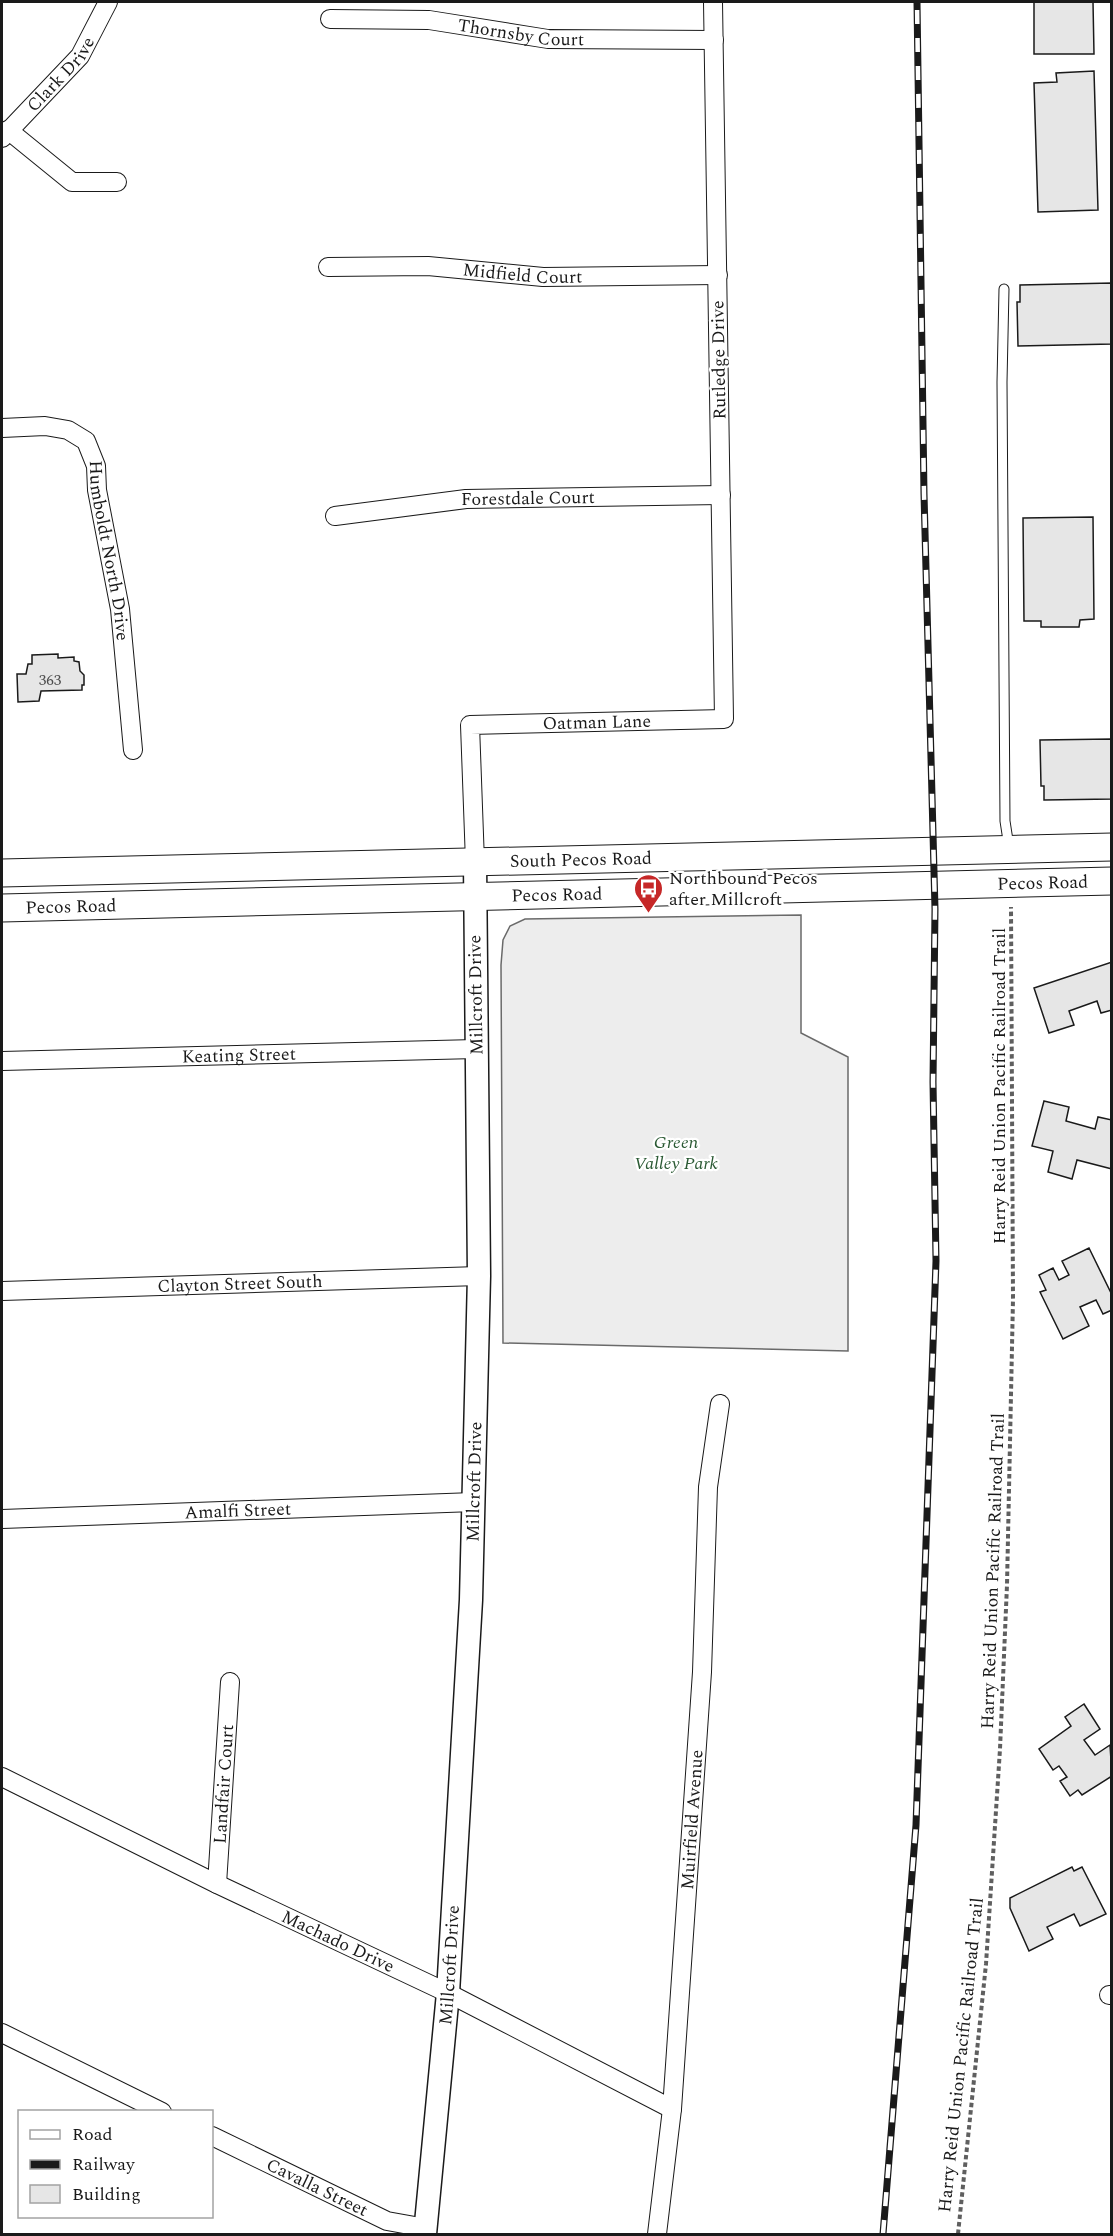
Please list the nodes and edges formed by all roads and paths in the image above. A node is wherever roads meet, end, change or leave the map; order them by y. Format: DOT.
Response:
graph roads {
  1 [pos="108,2"];
  2 [pos="714,2"];
  3 [pos="330,19"];
  4 [pos="714,40"];
  5 [pos="5,134"];
  6 [pos="117,182"];
  7 [pos="328,267"];
  8 [pos="718,275"];
  9 [pos="1004,289"];
  10 [pos="2,428"];
  11 [pos="721,495"];
  12 [pos="335,516"];
  13 [pos="724,719"];
  14 [pos="470,725"];
  15 [pos="133,750"];
  16 [pos="1112,847"];
  17 [pos="1010,849"];
  18 [pos="475,862"];
  19 [pos="301,867"];
  20 [pos="2,873"];
  21 [pos="1112,881"];
  22 [pos="475,897"];
  23 [pos="1011,907"];
  24 [pos="2,908"];
  25 [pos="476,1049"];
  26 [pos="2,1061"];
  27 [pos="479,1276"];
  28 [pos="2,1291"];
  29 [pos="720,1404"];
  30 [pos="474,1502"];
  31 [pos="2,1519"];
  32 [pos="230,1682"];
  33 [pos="2,1777"];
  34 [pos="217,1884"];
  35 [pos="448,1993"];
  36 [pos="2,2033"];
  37 [pos="672,2109"];
  38 [pos="158,2110"];
  39 [pos="213,2136"];
  40 [pos="425,2231"];
  41 [pos="657,2235"];
  42 [pos="958,2235"];
  1 -- 5 [label="street, Clark Drive"];
  2 -- 4 [label="street, Rutledge Drive"];
  3 -- 4 [label="street, Thornsby Court"];
  4 -- 8 [label="street, Rutledge Drive"];
  5 -- 6 [label="street"];
  7 -- 8 [label="street, Midfield Court"];
  8 -- 11 [label="street, Rutledge Drive"];
  9 -- 17 [label="lane"];
  10 -- 15 [label="street, Humboldt North Drive"];
  11 -- 12 [label="street, Forestdale Court"];
  11 -- 13 [label="street, Rutledge Drive"];
  13 -- 14 [label="street, Oatman Lane"];
  14 -- 18 [label="street, Millcroft Drive"];
  16 -- 17 [label="main road, South Pecos Road"];
  17 -- 18 [label="main road, South Pecos Road"];
  18 -- 19 [label="main road, South Pecos Road"];
  18 -- 22 [label="street, Millcroft Drive"];
  19 -- 20 [label="main road, Pecos Road"];
  21 -- 22 [label="main road, Pecos Road"];
  22 -- 24 [label="main road, Pecos Road"];
  22 -- 25 [label="street, Millcroft Drive"];
  23 -- 42 [label="path, Harry Reid Union Pacific Railroad Trail"];
  25 -- 26 [label="street, Keating Street"];
  25 -- 27 [label="street, Millcroft Drive"];
  27 -- 28 [label="street, Clayton Street South"];
  27 -- 30 [label="street, Millcroft Drive"];
  29 -- 37 [label="street, Muirfield Avenue"];
  30 -- 31 [label="street, Amalfi Street"];
  30 -- 35 [label="street, Millcroft Drive"];
  32 -- 34 [label="street, Landfair Court"];
  33 -- 34 [label="street, Machado Drive"];
  34 -- 35 [label="street, Machado Drive"];
  35 -- 37 [label="street, Machado Drive"];
  35 -- 40 [label="street, Millcroft Drive"];
  36 -- 38 [label="street"];
  37 -- 41 [label="street, Muirfield Avenue"];
  39 -- 40 [label="street, Cavalla Street"];
}
